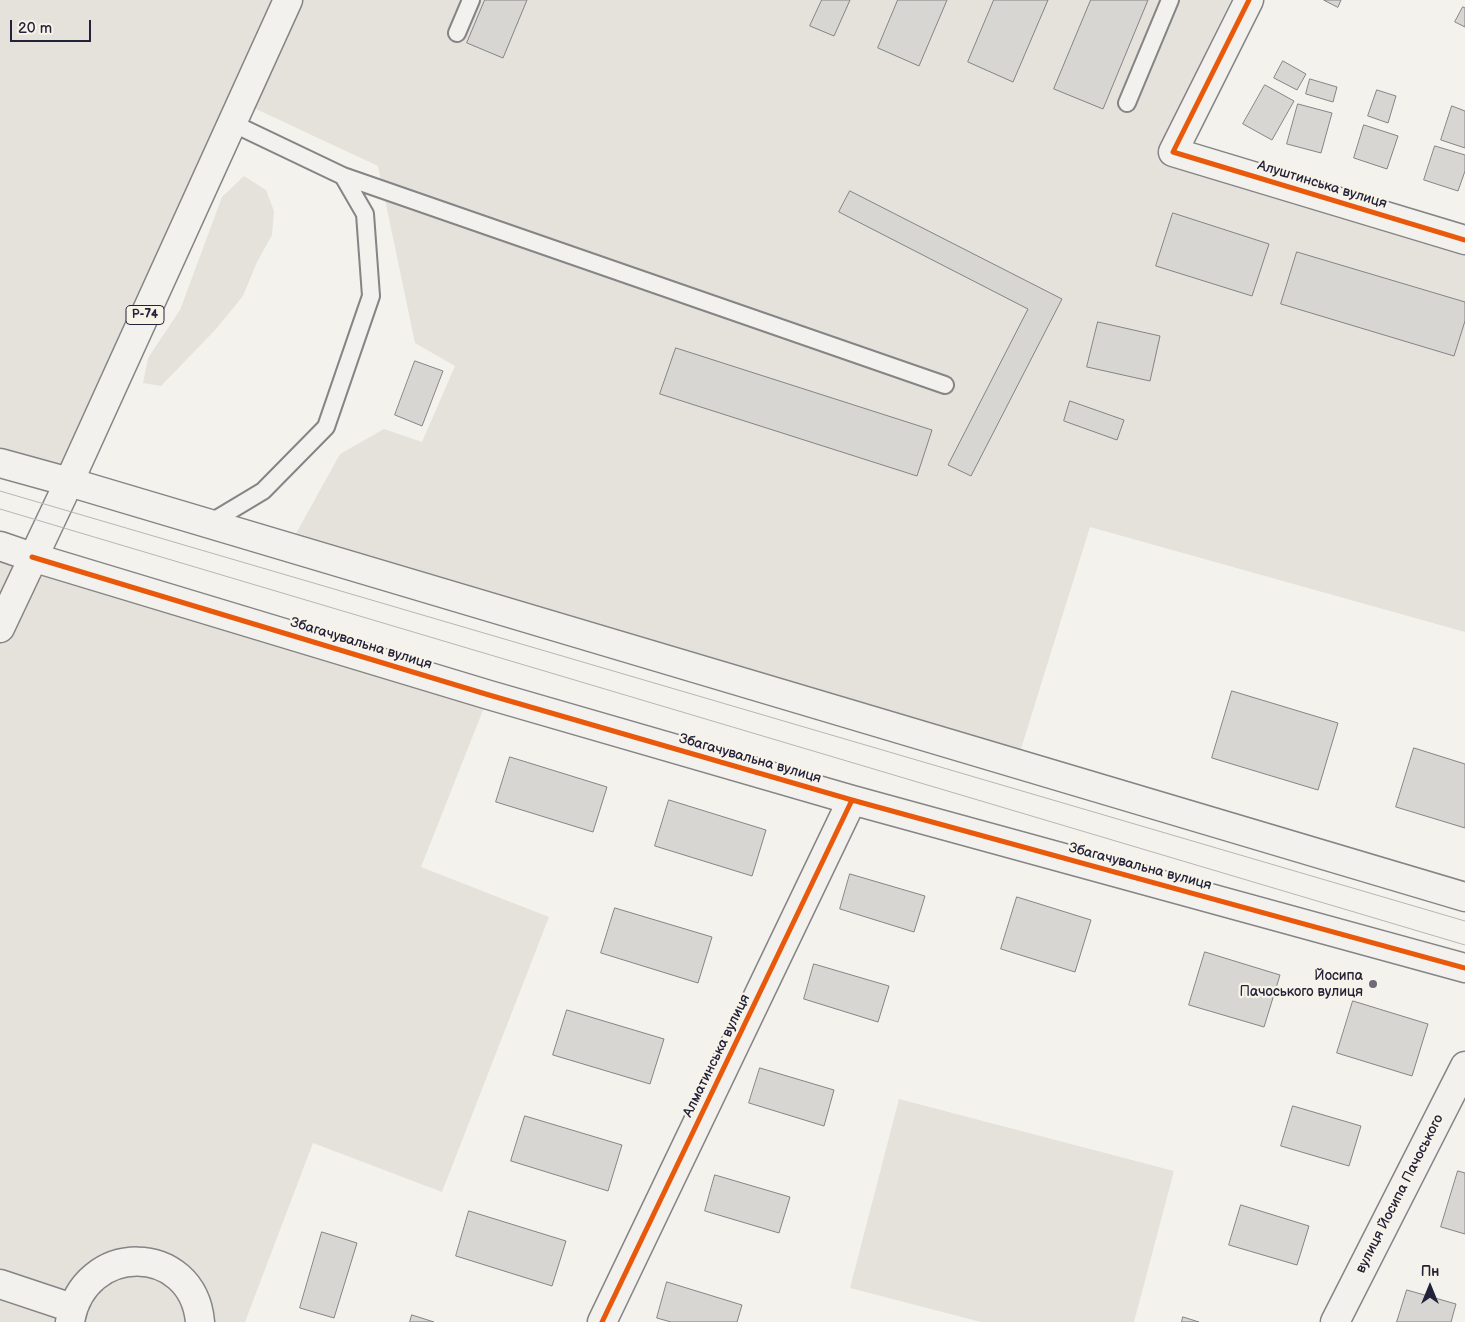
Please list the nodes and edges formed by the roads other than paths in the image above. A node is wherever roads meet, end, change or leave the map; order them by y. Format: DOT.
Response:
graph roads {
  1 [pos="288,0"];
  2 [pos="471,0"];
  3 [pos="1170,0"];
  4 [pos="1249,0"];
  5 [pos="458,33"];
  6 [pos="1127,103"];
  7 [pos="232,123"];
  8 [pos="343,176"];
  9 [pos="1465,240"];
  10 [pos="945,385"];
  11 [pos="0,463"];
  12 [pos="69,482"];
  13 [pos="208,524"];
  14 [pos="0,546"];
  15 [pos="32,557"];
  16 [pos="0,628"];
  17 [pos="852,800"];
  18 [pos="1465,897"];
  19 [pos="1465,968"];
  20 [pos="1465,1066"];
  21 [pos="0,1284"];
  22 [pos="71,1315"];
  23 [pos="200,1322"];
  24 [pos="602,1322"];
  25 [pos="1335,1322"];
  1 -- 7 [label="street, Р-74"];
  2 -- 5 [label="lane"];
  3 -- 6 [label="lane"];
  4 -- 9 [label="street, Алуштинська вулиця"];
  7 -- 8 [label="lane"];
  7 -- 12 [label="street, Р-74"];
  8 -- 10 [label="lane"];
  8 -- 13 [label="lane"];
  11 -- 12 [label="street"];
  12 -- 13 [label="street"];
  12 -- 15 [label="street, Р-74"];
  13 -- 18 [label="street"];
  14 -- 15 [label="street, Збагачувальна вулиця"];
  15 -- 16 [label="street, Р-74"];
  15 -- 17 [label="street, Збагачувальна вулиця"];
  17 -- 19 [label="street, Збагачувальна вулиця"];
  17 -- 24 [label="street, Алматинська вулиця"];
  20 -- 25 [label="street, вулиця Йосипа Пачоського"];
  21 -- 22 [label="street"];
  22 -- 23 [label="street"];
}
